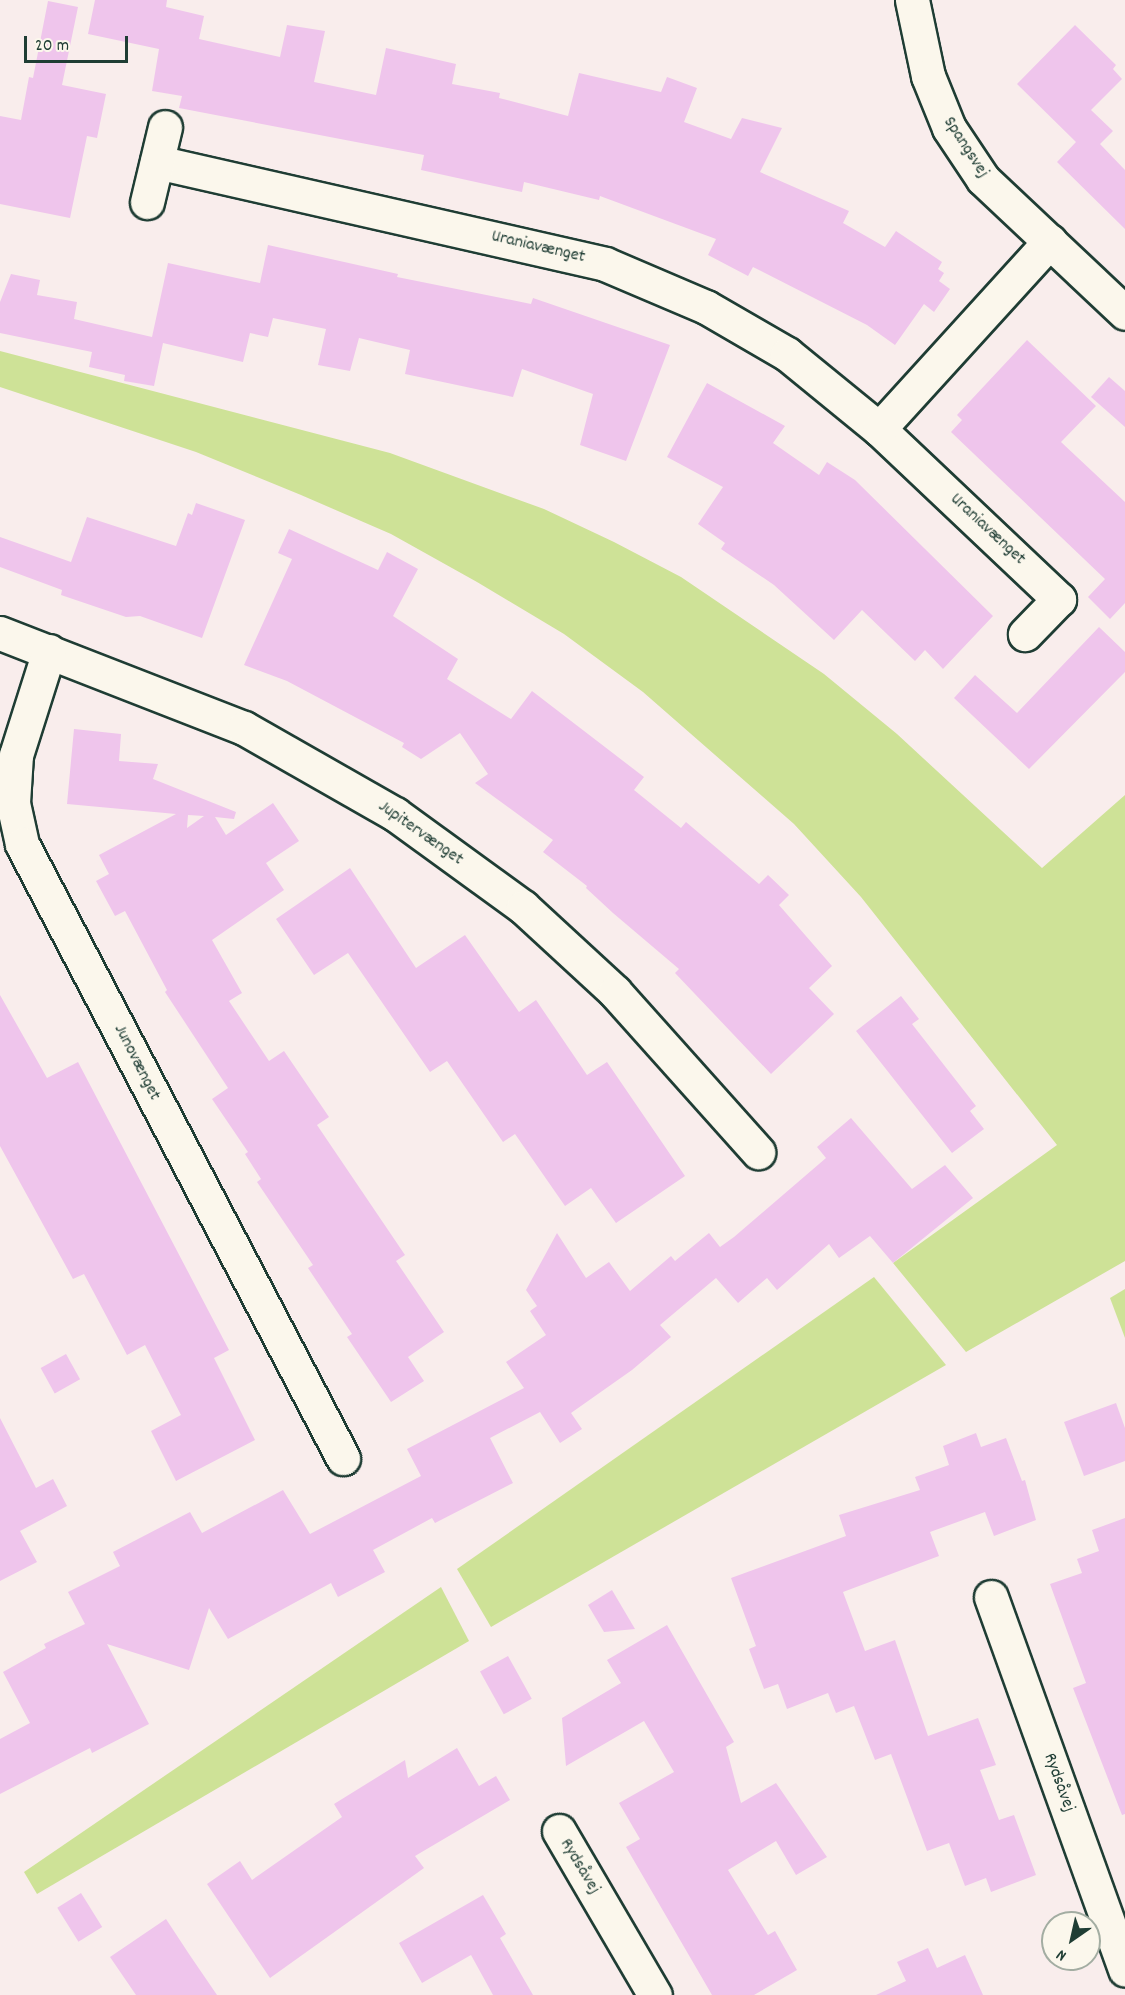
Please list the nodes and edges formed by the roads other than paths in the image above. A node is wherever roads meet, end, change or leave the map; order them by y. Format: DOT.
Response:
graph roads {
  1 [pos="912,0"];
  2 [pos="165,127"];
  3 [pos="157,162"];
  4 [pos="147,202"];
  5 [pos="1050,241"];
  6 [pos="1125,313"];
  7 [pos="879,429"];
  8 [pos="0,633"];
  9 [pos="1025,634"];
  10 [pos="49,651"];
  11 [pos="758,1152"];
  12 [pos="343,1458"];
  13 [pos="991,1597"];
  14 [pos="559,1831"];
  15 [pos="1125,1970"];
  16 [pos="655,1995"];
  1 -- 5 [label="street, Spangsvej"];
  2 -- 3 [label="street"];
  3 -- 4 [label="street"];
  3 -- 7 [label="street, Uraniavænget"];
  5 -- 6 [label="street, Spangsvej"];
  5 -- 7 [label="street"];
  7 -- 9 [label="street, Uraniavænget"];
  8 -- 10 [label="street, Jupitervænget"];
  10 -- 11 [label="street, Jupitervænget"];
  10 -- 12 [label="street, Junovænget"];
  13 -- 15 [label="street, Rydsåvej"];
  14 -- 16 [label="street, Rydsåvej"];
}
